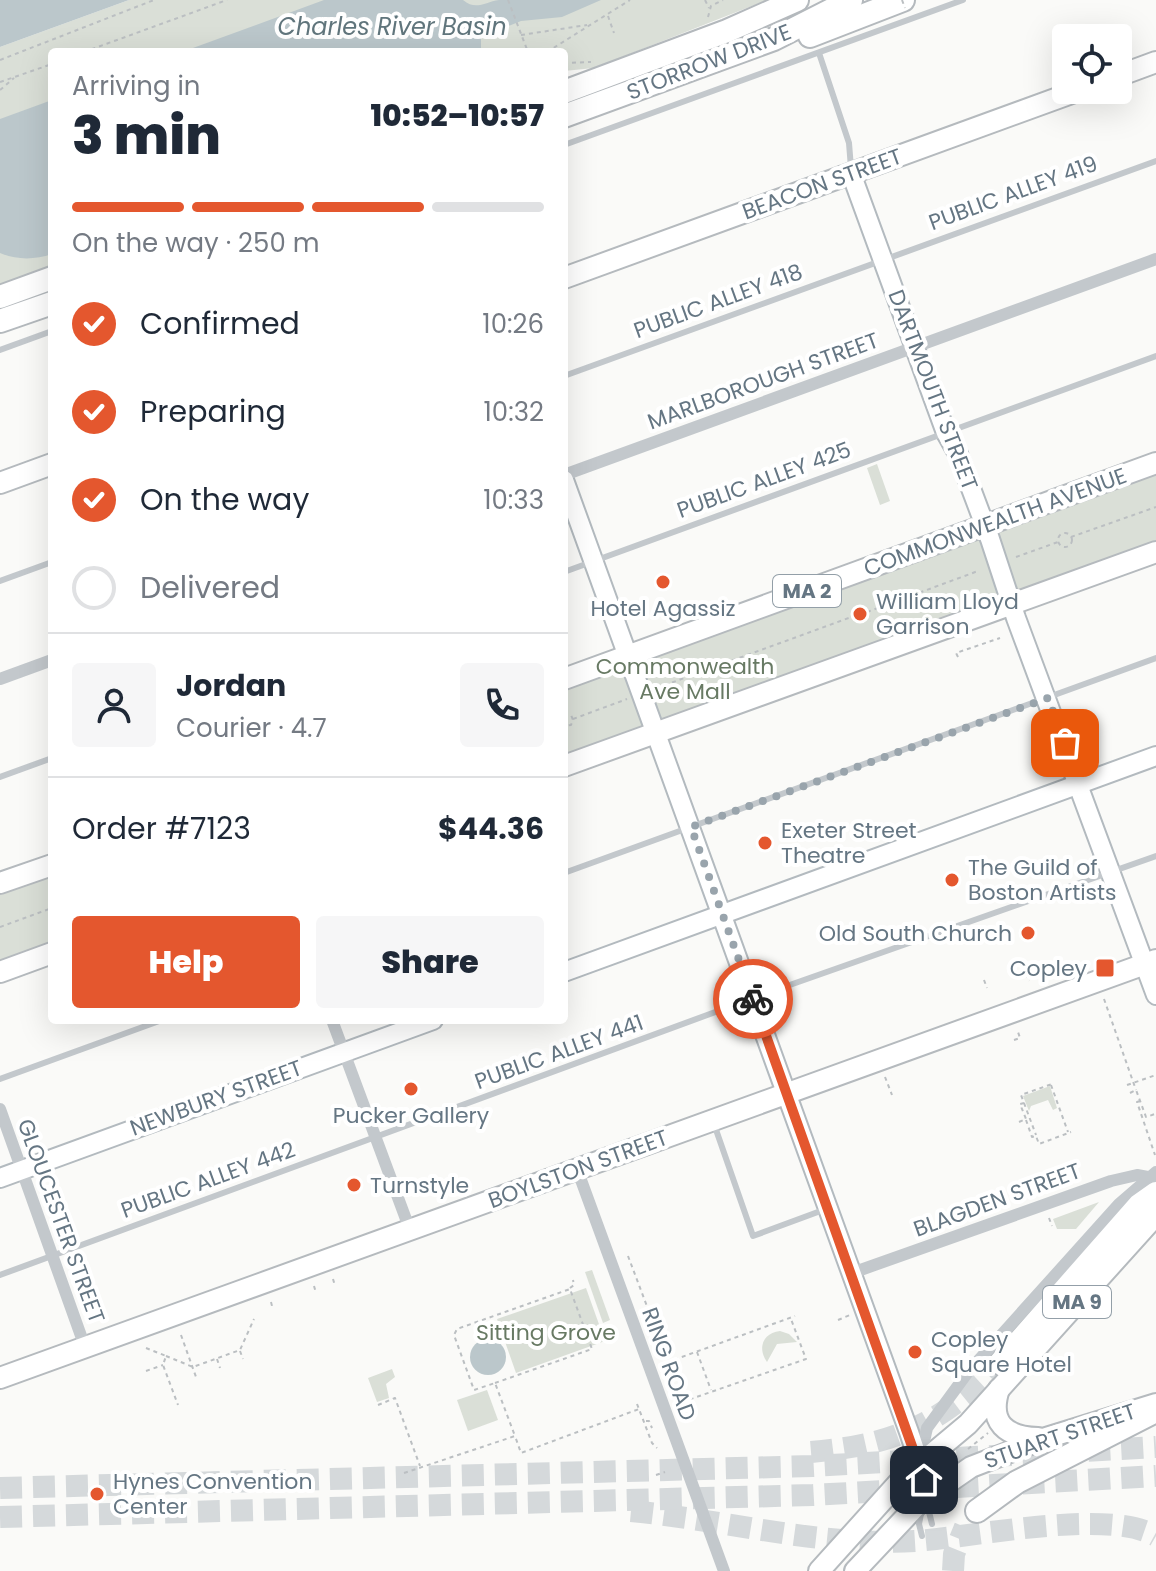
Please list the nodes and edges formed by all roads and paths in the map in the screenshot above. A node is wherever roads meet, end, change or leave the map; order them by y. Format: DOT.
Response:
graph roads {
  1 [pos="154,0"];
  2 [pos="227,0"];
  3 [pos="508,0"];
  4 [pos="630,0"];
  5 [pos="705,0"];
  6 [pos="723,0"];
  7 [pos="797,0"];
  8 [pos="851,0"];
  9 [pos="963,0"];
  10 [pos="903,3"];
  11 [pos="709,9"];
  12 [pos="607,15"];
  13 [pos="705,20"];
  14 [pos="592,24"];
  15 [pos="520,33"];
  16 [pos="614,33"];
  17 [pos="95,48"];
  18 [pos="526,48"];
  19 [pos="553,48"];
  20 [pos="819,53"];
  21 [pos="0,60"];
  22 [pos="592,62"];
  23 [pos="1156,62"];
  24 [pos="568,64"];
  25 [pos="708,64"];
  26 [pos="48,65"];
  27 [pos="1132,71"];
  28 [pos="15,77"];
  29 [pos="0,82"];
  30 [pos="0,90"];
  31 [pos="568,90"];
  32 [pos="1052,100"];
  33 [pos="568,115"];
  34 [pos="568,144"];
  35 [pos="1156,161"];
  36 [pos="851,173"];
  37 [pos="1156,259"];
  38 [pos="883,260"];
  39 [pos="568,277"];
  40 [pos="48,279"];
  41 [pos="0,297"];
  42 [pos="48,304"];
  43 [pos="0,321"];
  44 [pos="48,332"];
  45 [pos="915,346"];
  46 [pos="0,350"];
  47 [pos="1156,356"];
  48 [pos="568,375"];
  49 [pos="946,433"];
  50 [pos="1156,463"];
  51 [pos="48,465"];
  52 [pos="568,476"];
  53 [pos="0,483"];
  54 [pos="568,488"];
  55 [pos="1156,507"];
  56 [pos="985,526"];
  57 [pos="1071,537"];
  58 [pos="1058,542"];
  59 [pos="1156,552"];
  60 [pos="1016,557"];
  61 [pos="594,561"];
  62 [pos="48,563"];
  63 [pos="568,571"];
  64 [pos="978,571"];
  65 [pos="0,581"];
  66 [pos="1013,604"];
  67 [pos="867,612"];
  68 [pos="854,616"];
  69 [pos="1000,638"];
  70 [pos="629,656"];
  71 [pos="958,657"];
  72 [pos="1156,658"];
  73 [pos="48,661"];
  74 [pos="568,678"];
  75 [pos="0,679"];
  76 [pos="657,688"];
  77 [pos="628,698"];
  78 [pos="1048,698"];
  79 [pos="568,715"];
  80 [pos="573,719"];
  81 [pos="568,725"];
  82 [pos="657,732"];
  83 [pos="1156,756"];
  84 [pos="48,759"];
  85 [pos="568,765"];
  86 [pos="0,777"];
  87 [pos="1079,784"];
  88 [pos="691,827"];
  89 [pos="1156,856"];
  90 [pos="48,866"];
  91 [pos="568,872"];
  92 [pos="1110,872"];
  93 [pos="0,883"];
  94 [pos="48,909"];
  95 [pos="723,915"];
  96 [pos="0,927"];
  97 [pos="48,954"];
  98 [pos="1150,962"];
  99 [pos="1023,966"];
  100 [pos="568,971"];
  101 [pos="0,972"];
  102 [pos="984,980"];
  103 [pos="1029,981"];
  104 [pos="987,988"];
  105 [pos="1156,995"];
  106 [pos="1103,997"];
  107 [pos="753,999"];
  108 [pos="151,1024"];
  109 [pos="334,1024"];
  110 [pos="422,1024"];
  111 [pos="1017,1028"];
  112 [pos="1014,1040"];
  113 [pos="344,1052"];
  114 [pos="1131,1075"];
  115 [pos="1156,1075"];
  116 [pos="885,1077"];
  117 [pos="1124,1077"];
  118 [pos="0,1079"];
  119 [pos="1134,1082"];
  120 [pos="1127,1085"];
  121 [pos="1136,1090"];
  122 [pos="788,1092"];
  123 [pos="1130,1093"];
  124 [pos="892,1095"];
  125 [pos="1140,1101"];
  126 [pos="1024,1103"];
  127 [pos="0,1109"];
  128 [pos="1156,1117"];
  129 [pos="1026,1119"];
  130 [pos="712,1120"];
  131 [pos="1019,1122"];
  132 [pos="1036,1136"];
  133 [pos="376,1138"];
  134 [pos="1155,1155"];
  135 [pos="577,1169"];
  136 [pos="22,1170"];
  137 [pos="0,1178"];
  138 [pos="1154,1180"];
  139 [pos="829,1208"];
  140 [pos="1156,1215"];
  141 [pos="1049,1217"];
  142 [pos="1052,1226"];
  143 [pos="410,1230"];
  144 [pos="52,1256"];
  145 [pos="628,1256"];
  146 [pos="852,1273"];
  147 [pos="0,1275"];
  148 [pos="333,1279"];
  149 [pos="573,1280"];
  150 [pos="314,1286"];
  151 [pos="335,1286"];
  152 [pos="570,1289"];
  153 [pos="316,1293"];
  154 [pos="851,1315"];
  155 [pos="254,1319"];
  156 [pos="838,1320"];
  157 [pos="455,1323"];
  158 [pos="457,1329"];
  159 [pos="181,1335"];
  160 [pos="85,1347"];
  161 [pos="146,1348"];
  162 [pos="240,1350"];
  163 [pos="697,1352"];
  164 [pos="166,1356"];
  165 [pos="217,1359"];
  166 [pos="243,1359"];
  167 [pos="1000,1363"];
  168 [pos="163,1365"];
  169 [pos="193,1367"];
  170 [pos="220,1368"];
  171 [pos="146,1371"];
  172 [pos="196,1377"];
  173 [pos="0,1378"];
  174 [pos="495,1383"];
  175 [pos="999,1389"];
  176 [pos="711,1392"];
  177 [pos="682,1402"];
  178 [pos="637,1404"];
  179 [pos="1156,1404"];
  180 [pos="178,1405"];
  181 [pos="378,1405"];
  182 [pos="689,1407"];
  183 [pos="639,1409"];
  184 [pos="682,1409"];
  185 [pos="1156,1411"];
  186 [pos="644,1420"];
  187 [pos="652,1428"];
  188 [pos="991,1431"];
  189 [pos="515,1436"];
  190 [pos="1046,1438"];
  191 [pos="657,1448"];
  192 [pos="961,1455"];
  193 [pos="920,1463"];
  194 [pos="420,1467"];
  195 [pos="665,1472"];
  196 [pos="404,1473"];
  197 [pos="656,1475"];
  198 [pos="925,1498"];
  199 [pos="977,1511"];
  200 [pos="932,1524"];
  201 [pos="922,1536"];
  202 [pos="724,1571"];
  203 [pos="819,1571"];
  204 [pos="855,1571"];
  1 -- 21 [label="path"];
  2 -- 17 [label="path"];
  3 -- 15 [label="path"];
  4 -- 12 [label="path"];
  5 -- 11 [label="path"];
  6 -- 11 [label="path"];
  7 -- 31 [label="highway, STORROW DRIVE"];
  8 -- 25 [label="highway, STORROW DRIVE"];
  9 -- 20 [label="lane"];
  10 -- 25 [label="highway"];
  11 -- 13 [label="path"];
  12 -- 14 [label="path"];
  12 -- 16 [label="path"];
  14 -- 15 [label="path"];
  14 -- 19 [label="path"];
  15 -- 18 [label="path"];
  20 -- 34 [label="lane"];
  20 -- 36 [label="lane, DARTMOUTH STREET"];
  22 -- 24 [label="path"];
  23 -- 27 [label="main road"];
  25 -- 33 [label="highway, STORROW DRIVE"];
  26 -- 28 [label="path"];
  28 -- 29 [label="path"];
  28 -- 30 [label="path"];
  32 -- 36 [label="main road, BEACON STREET"];
  35 -- 38 [label="lane, PUBLIC ALLEY 419"];
  36 -- 38 [label="main road, DARTMOUTH STREET"];
  36 -- 39 [label="main road, BEACON STREET"];
  37 -- 45 [label="street, MARLBOROUGH STREET"];
  38 -- 45 [label="main road, DARTMOUTH STREET"];
  38 -- 48 [label="lane, PUBLIC ALLEY 418"];
  40 -- 41 [label="highway"];
  42 -- 43 [label="highway"];
  44 -- 46 [label="lane"];
  45 -- 49 [label="main road, DARTMOUTH STREET"];
  45 -- 52 [label="street, MARLBOROUGH STREET"];
  47 -- 49 [label="lane, PUBLIC ALLEY 425"];
  49 -- 56 [label="main road, DARTMOUTH STREET"];
  49 -- 61 [label="lane, PUBLIC ALLEY 425"];
  50 -- 56 [label="main road, COMMONWEALTH AVENUE / MA 2"];
  51 -- 53 [label="main road"];
  54 -- 61 [label="main road"];
  55 -- 57 [label="path"];
  56 -- 66 [label="main road, DARTMOUTH STREET"];
  56 -- 70 [label="main road, COMMONWEALTH AVENUE / MA 2"];
  57 -- 58 [label="path"];
  57 -- 58 [label="path"];
  58 -- 60 [label="path"];
  59 -- 66 [label="main road"];
  61 -- 63 [label="lane, PUBLIC ALLEY 425"];
  61 -- 70 [label="main road"];
  62 -- 65 [label="lane"];
  64 -- 67 [label="path"];
  66 -- 78 [label="main road, DARTMOUTH STREET"];
  66 -- 82 [label="main road"];
  67 -- 68 [label="path"];
  67 -- 68 [label="path"];
  68 -- 76 [label="path"];
  69 -- 71 [label="path"];
  70 -- 74 [label="main road, COMMONWEALTH AVENUE / MA 2"];
  70 -- 82 [label="main road"];
  72 -- 78 [label="lane"];
  73 -- 75 [label="street"];
  77 -- 80 [label="path"];
  78 -- 87 [label="main road, DARTMOUTH STREET"];
  78 -- 88 [label="lane"];
  79 -- 80 [label="path"];
  80 -- 81 [label="path"];
  82 -- 85 [label="main road"];
  82 -- 88 [label="main road"];
  83 -- 87 [label="main road"];
  84 -- 86 [label="lane"];
  87 -- 92 [label="main road, DARTMOUTH STREET"];
  87 -- 95 [label="main road"];
  88 -- 91 [label="lane"];
  88 -- 95 [label="main road"];
  89 -- 92 [label="lane, PUBLIC ALLEY 441"];
  90 -- 93 [label="main road"];
  92 -- 98 [label="main road, DARTMOUTH STREET"];
  92 -- 107 [label="lane, PUBLIC ALLEY 441"];
  94 -- 96 [label="path"];
  95 -- 100 [label="main road"];
  95 -- 107 [label="main road"];
  97 -- 101 [label="main road"];
  98 -- 105 [label="main road, DARTMOUTH STREET"];
  98 -- 122 [label="main road, BOYLSTON STREET"];
  99 -- 103 [label="path"];
  102 -- 104 [label="path"];
  106 -- 114 [label="path"];
  107 -- 122 [label="main road"];
  107 -- 133 [label="lane, PUBLIC ALLEY 441"];
  108 -- 118 [label="lane"];
  109 -- 113 [label="street"];
  110 -- 113 [label="main road, NEWBURY STREET"];
  111 -- 112 [label="path"];
  113 -- 133 [label="street"];
  113 -- 136 [label="main road, NEWBURY STREET"];
  114 -- 117 [label="path"];
  114 -- 119 [label="path"];
  115 -- 119 [label="path"];
  116 -- 124 [label="path"];
  119 -- 120 [label="path"];
  119 -- 121 [label="path"];
  121 -- 123 [label="path"];
  121 -- 125 [label="path"];
  122 -- 130 [label="main road, BOYLSTON STREET"];
  122 -- 139 [label="main road"];
  125 -- 128 [label="path"];
  125 -- 134 [label="path"];
  126 -- 129 [label="path"];
  126 -- 132 [label="path"];
  126 -- 132 [label="path"];
  127 -- 136 [label="street, GLOUCESTER STREET"];
  129 -- 131 [label="path"];
  129 -- 132 [label="path"];
  130 -- 135 [label="main road, BOYLSTON STREET"];
  130 -- 139 [label="lane"];
  133 -- 143 [label="street"];
  133 -- 144 [label="lane, PUBLIC ALLEY 442"];
  135 -- 143 [label="main road, BOYLSTON STREET"];
  135 -- 202 [label="street, RING ROAD"];
  136 -- 137 [label="main road, NEWBURY STREET"];
  136 -- 144 [label="street, GLOUCESTER STREET"];
  138 -- 146 [label="street, BLAGDEN STREET"];
  138 -- 167 [label="highway"];
  138 -- 193 [label="street"];
  139 -- 146 [label="main road"];
  140 -- 175 [label="main road, MA 9"];
  141 -- 142 [label="path"];
  143 -- 160 [label="main road, BOYLSTON STREET"];
  144 -- 147 [label="lane, PUBLIC ALLEY 442"];
  144 -- 160 [label="street, GLOUCESTER STREET"];
  145 -- 163 [label="path"];
  146 -- 193 [label="main road"];
  148 -- 151 [label="path"];
  149 -- 152 [label="path"];
  150 -- 153 [label="path"];
  152 -- 158 [label="path"];
  152 -- 174 [label="path"];
  154 -- 156 [label="path"];
  155 -- 162 [label="path"];
  157 -- 158 [label="path"];
  158 -- 174 [label="path"];
  159 -- 169 [label="path"];
  160 -- 173 [label="main road, BOYLSTON STREET"];
  161 -- 164 [label="path"];
  162 -- 165 [label="path"];
  162 -- 166 [label="path"];
  163 -- 176 [label="path"];
  163 -- 176 [label="path"];
  164 -- 168 [label="path"];
  164 -- 169 [label="path"];
  165 -- 169 [label="path"];
  165 -- 170 [label="path"];
  168 -- 171 [label="path"];
  168 -- 180 [label="path"];
  169 -- 172 [label="path"];
  174 -- 189 [label="path"];
  175 -- 190 [label="main road"];
  175 -- 193 [label="main road, MA 9"];
  176 -- 177 [label="path"];
  178 -- 183 [label="path"];
  179 -- 190 [label="main road, STUART STREET"];
  181 -- 194 [label="path"];
  182 -- 184 [label="path"];
  183 -- 186 [label="path"];
  183 -- 189 [label="path"];
  185 -- 199 [label="highway"];
  186 -- 187 [label="path"];
  186 -- 191 [label="path"];
  188 -- 192 [label="path"];
  189 -- 194 [label="path"];
  190 -- 198 [label="main road, STUART STREET"];
  193 -- 198 [label="main road"];
  193 -- 203 [label="main road, MA 9"];
  194 -- 196 [label="path"];
  195 -- 197 [label="path"];
  198 -- 200 [label="lane"];
  198 -- 201 [label="lane"];
  198 -- 204 [label="main road, STUART STREET"];
}
